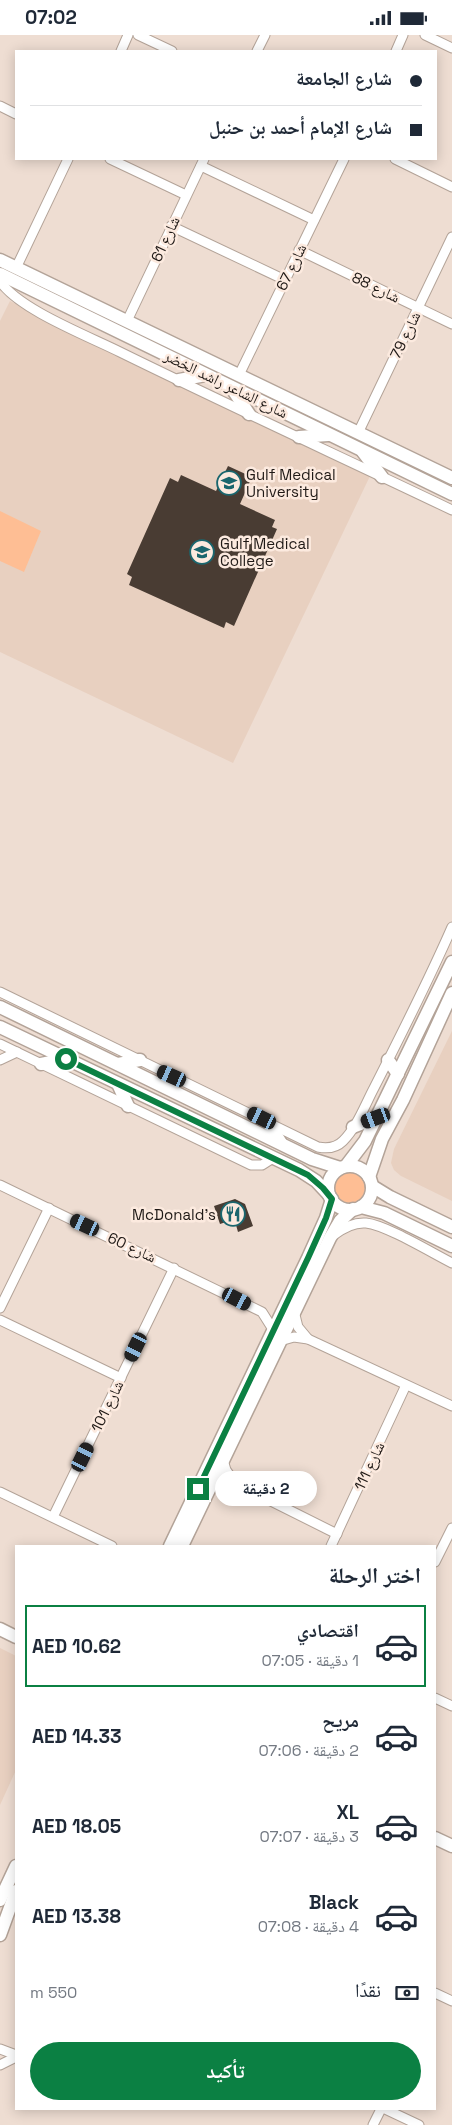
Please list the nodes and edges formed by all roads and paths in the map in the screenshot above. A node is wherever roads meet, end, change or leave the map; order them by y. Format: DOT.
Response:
graph roads {
  1 [pos="128,35"];
  2 [pos="138,35"];
  3 [pos="265,35"];
  4 [pos="404,35"];
  5 [pos="425,35"];
  6 [pos="452,48"];
  7 [pos="120,50"];
  8 [pos="170,50"];
  9 [pos="258,50"];
  10 [pos="396,50"];
  11 [pos="0,107"];
  12 [pos="15,114"];
  13 [pos="68,160"];
  14 [pos="112,160"];
  15 [pos="344,160"];
  16 [pos="396,160"];
  17 [pos="202,162"];
  18 [pos="452,187"];
  19 [pos="186,195"];
  20 [pos="314,221"];
  21 [pos="171,226"];
  22 [pos="452,237"];
  23 [pos="299,250"];
  24 [pos="0,260"];
  25 [pos="16,268"];
  26 [pos="0,274"];
  27 [pos="285,280"];
  28 [pos="0,281"];
  29 [pos="418,307"];
  30 [pos="127,321"];
  31 [pos="452,324"];
  32 [pos="206,375"];
  33 [pos="239,375"];
  34 [pos="179,381"];
  35 [pos="231,387"];
  36 [pos="248,414"];
  37 [pos="358,433"];
  38 [pos="330,435"];
  39 [pos="298,437"];
  40 [pos="362,450"];
  41 [pos="382,477"];
  42 [pos="452,478"];
  43 [pos="452,494"];
  44 [pos="452,510"];
  45 [pos="452,927"];
  46 [pos="452,962"];
  47 [pos="0,992"];
  48 [pos="452,993"];
  49 [pos="0,1007"];
  50 [pos="0,1027"];
  51 [pos="0,1044"];
  52 [pos="17,1052"];
  53 [pos="66,1059"];
  54 [pos="0,1060"];
  55 [pos="140,1060"];
  56 [pos="388,1060"];
  57 [pos="41,1064"];
  58 [pos="118,1064"];
  59 [pos="398,1074"];
  60 [pos="118,1084"];
  61 [pos="128,1106"];
  62 [pos="376,1118"];
  63 [pos="267,1121"];
  64 [pos="353,1127"];
  65 [pos="282,1145"];
  66 [pos="273,1159"];
  67 [pos="343,1167"];
  68 [pos="370,1181"];
  69 [pos="0,1185"];
  70 [pos="331,1197"];
  71 [pos="49,1208"];
  72 [pos="357,1208"];
  73 [pos="452,1227"];
  74 [pos="330,1238"];
  75 [pos="452,1246"];
  76 [pos="452,1263"];
  77 [pos="174,1267"];
  78 [pos="0,1308"];
  79 [pos="290,1308"];
  80 [pos="262,1311"];
  81 [pos="0,1320"];
  82 [pos="277,1336"];
  83 [pos="308,1339"];
  84 [pos="121,1378"];
  85 [pos="406,1385"];
  86 [pos="452,1406"];
  87 [pos="223,1460"];
  88 [pos="235,1483"];
  89 [pos="209,1488"];
  90 [pos="0,1492"];
  91 [pos="53,1517"];
  92 [pos="452,1528"];
  93 [pos="337,1534"];
  94 [pos="110,1545"];
  95 [pos="171,1545"];
  96 [pos="182,1545"];
  97 [pos="332,1545"];
  98 [pos="436,1560"];
  99 [pos="0,1629"];
  100 [pos="15,1636"];
  101 [pos="436,1698"];
  102 [pos="452,1706"];
  103 [pos="436,1838"];
  104 [pos="452,1846"];
  105 [pos="15,1868"];
  106 [pos="15,1894"];
  107 [pos="0,1900"];
  108 [pos="0,1935"];
  109 [pos="452,1990"];
  110 [pos="436,1993"];
  111 [pos="450,2000"];
  112 [pos="0,2049"];
  113 [pos="15,2056"];
  114 [pos="15,2057"];
  115 [pos="0,2065"];
  116 [pos="376,2110"];
  117 [pos="382,2110"];
  118 [pos="385,2110"];
  119 [pos="372,2125"];
  120 [pos="419,2125"];
  1 -- 7 [label="street"];
  2 -- 8 [label="street"];
  3 -- 9 [label="street"];
  4 -- 10 [label="street"];
  5 -- 6 [label="street"];
  11 -- 12 [label="street"];
  13 -- 25 [label="street"];
  14 -- 19 [label="street"];
  15 -- 20 [label="street, شارع 67"];
  16 -- 18 [label="street"];
  17 -- 19 [label="street, شارع 61"];
  17 -- 20 [label="street"];
  19 -- 21 [label="street, شارع 61"];
  20 -- 23 [label="street, شارع 67"];
  21 -- 27 [label="street"];
  21 -- 30 [label="street, شارع 61"];
  22 -- 29 [label="street, شارع 79"];
  23 -- 27 [label="street, شارع 67"];
  23 -- 29 [label="street, شارع 88"];
  24 -- 25 [label="street, شارع الشاعر راشد الخضر"];
  25 -- 30 [label="street, شارع الشاعر راشد الخضر"];
  26 -- 32 [label="street, شارع الشاعر راشد الخضر"];
  27 -- 33 [label="street, شارع 67"];
  28 -- 34 [label="street"];
  29 -- 31 [label="street, شارع 88"];
  29 -- 37 [label="street, شارع 79"];
  30 -- 33 [label="street, شارع الشاعر راشد الخضر"];
  32 -- 34 [label="street"];
  32 -- 35 [label="street, شارع الشاعر راشد الخضر"];
  33 -- 37 [label="street, شارع الشاعر راشد الخضر"];
  34 -- 36 [label="street"];
  35 -- 36 [label="street"];
  35 -- 38 [label="street, شارع الشاعر راشد الخضر"];
  36 -- 39 [label="street"];
  37 -- 42 [label="street, شارع الشاعر راشد الخضر"];
  38 -- 39 [label="street"];
  38 -- 40 [label="street, شارع الشاعر راشد الخضر"];
  39 -- 41 [label="street"];
  40 -- 41 [label="street"];
  40 -- 43 [label="street, شارع الشاعر راشد الخضر"];
  41 -- 44 [label="street"];
  45 -- 56 [label="street"];
  46 -- 59 [label="street"];
  47 -- 55 [label="street"];
  48 -- 68 [label="street"];
  49 -- 58 [label="street"];
  50 -- 53 [label="street"];
  51 -- 52 [label="street"];
  52 -- 54 [label="street"];
  52 -- 57 [label="street"];
  53 -- 57 [label="street"];
  53 -- 60 [label="street"];
  55 -- 58 [label="street"];
  55 -- 63 [label="street"];
  56 -- 59 [label="street"];
  56 -- 64 [label="street"];
  57 -- 61 [label="street"];
  58 -- 65 [label="street"];
  59 -- 62 [label="street"];
  60 -- 61 [label="street"];
  60 -- 66 [label="street"];
  61 -- 66 [label="street"];
  62 -- 64 [label="street"];
  62 -- 67 [label="street"];
  63 -- 64 [label="street"];
  63 -- 65 [label="street"];
  65 -- 67 [label="street"];
  66 -- 70 [label="street"];
  67 -- 68 [label="street"];
  67 -- 70 [label="street"];
  68 -- 72 [label="street"];
  68 -- 73 [label="street"];
  69 -- 71 [label="street, شارع 60"];
  70 -- 72 [label="street"];
  70 -- 79 [label="street"];
  71 -- 77 [label="street, شارع 60"];
  71 -- 78 [label="street"];
  72 -- 74 [label="street"];
  72 -- 75 [label="street"];
  74 -- 76 [label="street"];
  74 -- 79 [label="street"];
  77 -- 80 [label="street, شارع 60"];
  77 -- 84 [label="street, شارع 101"];
  79 -- 80 [label="street"];
  79 -- 82 [label="street"];
  79 -- 83 [label="street"];
  80 -- 82 [label="street"];
  81 -- 84 [label="street"];
  82 -- 83 [label="street"];
  82 -- 87 [label="street"];
  82 -- 95 [label="street"];
  83 -- 85 [label="street"];
  84 -- 91 [label="street, شارع 101"];
  85 -- 86 [label="street"];
  85 -- 93 [label="street, شارع 111"];
  87 -- 88 [label="street"];
  87 -- 89 [label="street"];
  88 -- 89 [label="street"];
  88 -- 93 [label="street"];
  89 -- 96 [label="street"];
  90 -- 91 [label="street"];
  91 -- 94 [label="street"];
  92 -- 98 [label="street"];
  93 -- 97 [label="street, شارع 111"];
  99 -- 100 [label="street"];
  101 -- 102 [label="street"];
  103 -- 104 [label="street"];
  105 -- 107 [label="street"];
  106 -- 108 [label="street"];
  109 -- 111 [label="street"];
  110 -- 111 [label="street"];
  112 -- 113 [label="street"];
  114 -- 115 [label="street"];
  116 -- 119 [label="street"];
  117 -- 119 [label="street"];
  118 -- 120 [label="street"];
}
